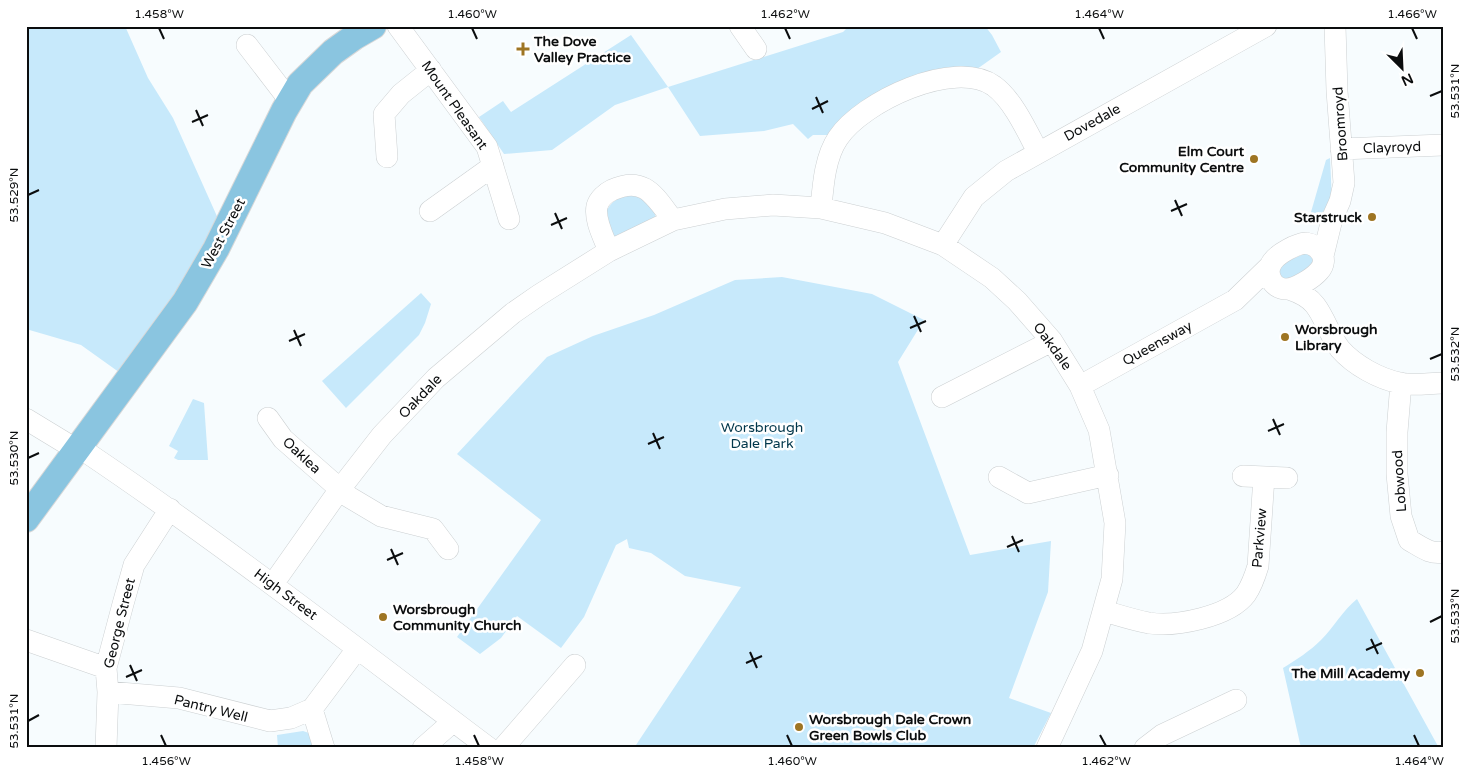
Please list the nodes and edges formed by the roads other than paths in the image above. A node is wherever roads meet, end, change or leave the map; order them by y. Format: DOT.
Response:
graph roads {
  1 [pos="373,26"];
  2 [pos="398,26"];
  3 [pos="740,26"];
  4 [pos="1266,26"];
  5 [pos="1335,26"];
  6 [pos="247,45"];
  7 [pos="756,50"];
  8 [pos="431,70"];
  9 [pos="290,101"];
  10 [pos="1443,145"];
  11 [pos="1341,150"];
  12 [pos="1038,152"];
  13 [pos="387,157"];
  14 [pos="493,166"];
  15 [pos="820,208"];
  16 [pos="430,211"];
  17 [pos="509,219"];
  18 [pos="1332,219"];
  19 [pos="672,220"];
  20 [pos="1306,243"];
  21 [pos="943,245"];
  22 [pos="608,250"];
  23 [pos="1321,264"];
  24 [pos="1269,267"];
  25 [pos="1286,289"];
  26 [pos="1235,300"];
  27 [pos="1314,304"];
  28 [pos="1052,342"];
  29 [pos="1401,383"];
  30 [pos="1443,383"];
  31 [pos="1080,386"];
  32 [pos="942,397"];
  33 [pos="268,418"];
  34 [pos="26,419"];
  35 [pos="77,450"];
  36 [pos="1108,475"];
  37 [pos="999,477"];
  38 [pos="1287,478"];
  39 [pos="340,489"];
  40 [pos="170,509"];
  41 [pos="26,519"];
  42 [pos="448,549"];
  43 [pos="1443,552"];
  44 [pos="273,584"];
  45 [pos="1104,611"];
  46 [pos="26,640"];
  47 [pos="357,649"];
  48 [pos="575,665"];
  49 [pos="106,668"];
  50 [pos="108,692"];
  51 [pos="1236,700"];
  52 [pos="312,709"];
  53 [pos="452,720"];
  54 [pos="1053,746"];
  55 [pos="106,748"];
  56 [pos="324,748"];
  57 [pos="423,748"];
  58 [pos="489,748"];
  59 [pos="503,748"];
  60 [pos="1145,748"];
  1 -- 9 [label="main road, West Street"];
  2 -- 8 [label="street, Mount Pleasant"];
  3 -- 7 [label="street"];
  4 -- 12 [label="street, Dovedale"];
  5 -- 11 [label="street, Broomroyd"];
  6 -- 9 [label="street"];
  8 -- 13 [label="street"];
  8 -- 14 [label="street, Mount Pleasant"];
  9 -- 35 [label="main road, West Street"];
  10 -- 11 [label="street, Clayroyd"];
  11 -- 18 [label="street, Broomroyd"];
  12 -- 15 [label="street"];
  12 -- 21 [label="street, Dovedale"];
  14 -- 16 [label="street"];
  14 -- 17 [label="street, Mount Pleasant"];
  15 -- 19 [label="street, Oakdale"];
  15 -- 21 [label="street, Oakdale"];
  18 -- 20 [label="street, Broomroyd"];
  18 -- 23 [label="street, Broomroyd"];
  19 -- 22 [label="street, Oakdale"];
  19 -- 22 [label="street"];
  20 -- 23 [label="street"];
  20 -- 24 [label="street, Queensway"];
  21 -- 28 [label="street, Oakdale"];
  22 -- 39 [label="street, Oakdale"];
  23 -- 25 [label="street, Queensway"];
  23 -- 27 [label="street, Broomroyd"];
  24 -- 25 [label="street"];
  24 -- 26 [label="street, Queensway"];
  25 -- 26 [label="street, Queensway"];
  25 -- 27 [label="street"];
  26 -- 31 [label="street, Queensway"];
  27 -- 29 [label="street"];
  28 -- 31 [label="street, Oakdale"];
  28 -- 32 [label="street"];
  29 -- 30 [label="street"];
  29 -- 43 [label="street, Lobwood"];
  31 -- 36 [label="street, Oakdale"];
  33 -- 39 [label="street, Oaklea"];
  34 -- 35 [label="street, High Street"];
  35 -- 40 [label="street, High Street"];
  35 -- 41 [label="main road, West Street"];
  36 -- 37 [label="street"];
  36 -- 45 [label="street, Oakdale"];
  38 -- 45 [label="street, Parkview"];
  39 -- 42 [label="street, Oaklea"];
  39 -- 44 [label="street, Oakdale"];
  40 -- 44 [label="street, High Street"];
  40 -- 49 [label="street, George Street"];
  44 -- 47 [label="street, High Street"];
  45 -- 54 [label="street, Oakdale"];
  46 -- 49 [label="street"];
  47 -- 52 [label="street"];
  47 -- 53 [label="street, High Street"];
  48 -- 59 [label="street"];
  49 -- 50 [label="street, George Street"];
  50 -- 52 [label="street, Pantry Well"];
  50 -- 55 [label="street, George Street"];
  51 -- 60 [label="street"];
  52 -- 56 [label="street"];
  53 -- 57 [label="street"];
  53 -- 58 [label="street, High Street"];
}
